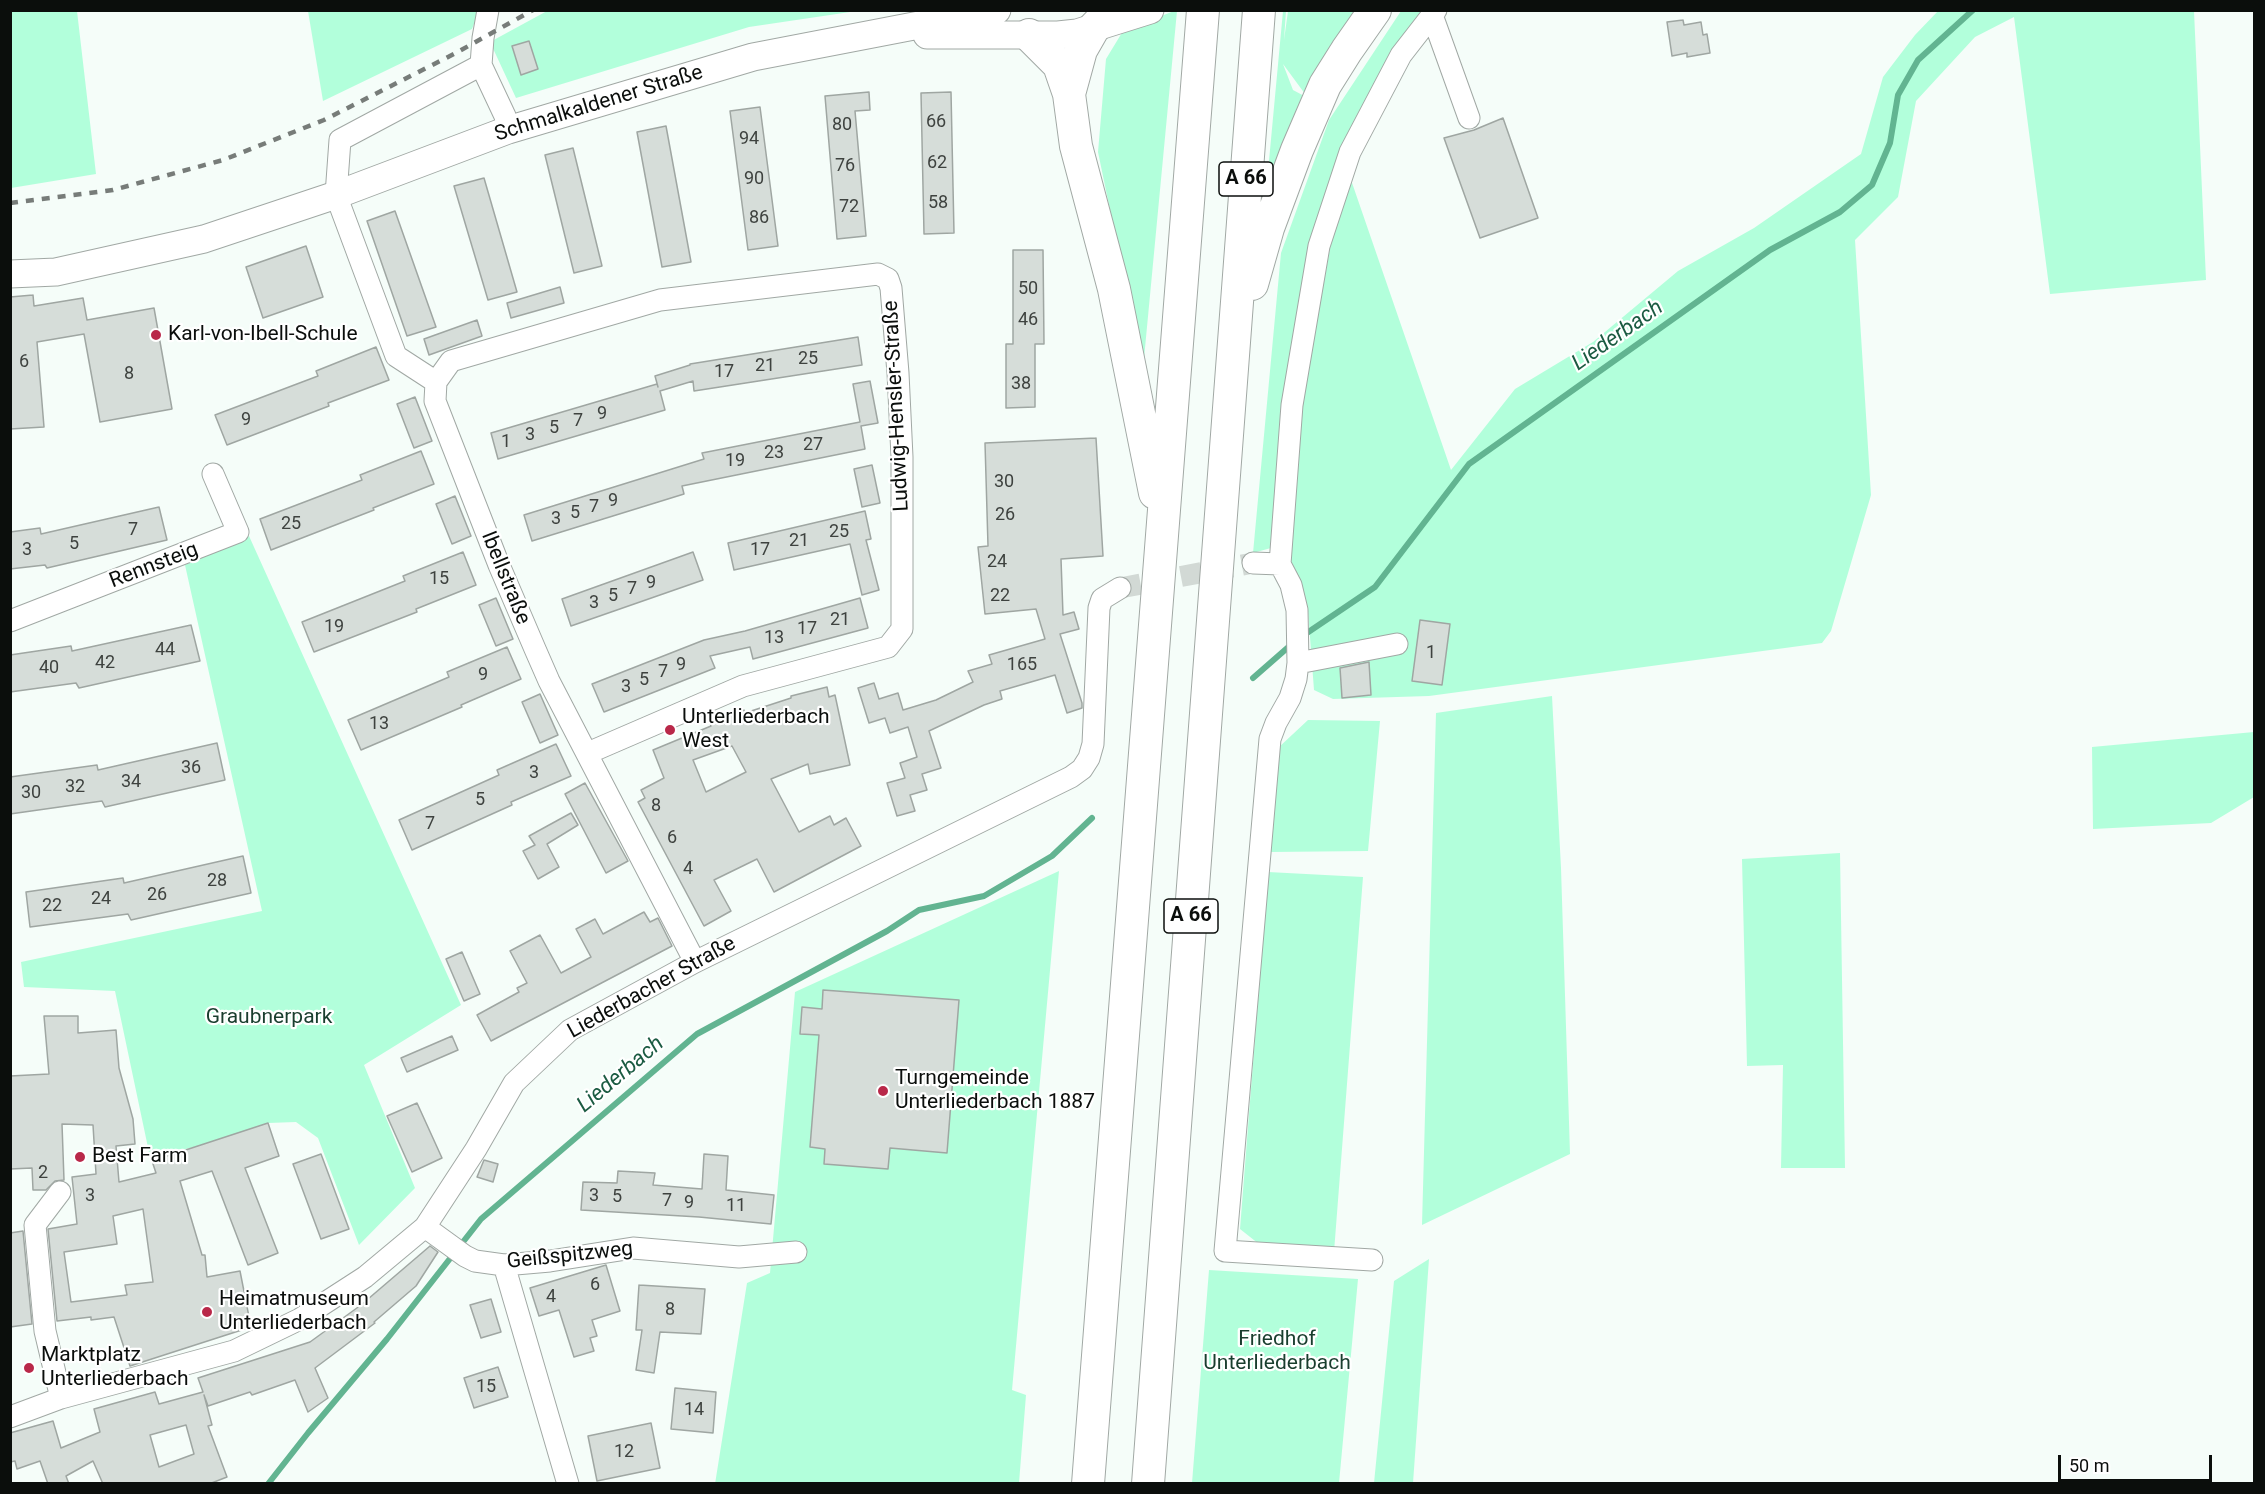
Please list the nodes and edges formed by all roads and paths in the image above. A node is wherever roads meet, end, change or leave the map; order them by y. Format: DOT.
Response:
graph roads {
  1 [pos="489,10"];
  2 [pos="997,10"];
  3 [pos="1150,10"];
  4 [pos="1203,10"];
  5 [pos="1259,10"];
  6 [pos="1375,10"];
  7 [pos="1434,13"];
  8 [pos="1102,20"];
  9 [pos="869,35"];
  10 [pos="1029,35"];
  11 [pos="481,65"];
  12 [pos="1069,94"];
  13 [pos="1469,118"];
  14 [pos="508,130"];
  15 [pos="336,195"];
  16 [pos="10,274"];
  17 [pos="1234,348"];
  18 [pos="436,382"];
  19 [pos="213,474"];
  20 [pos="1162,530"];
  21 [pos="1253,563"];
  22 [pos="1280,564"];
  23 [pos="1111,593"];
  24 [pos="10,621"];
  25 [pos="1397,644"];
  26 [pos="1298,660"];
  27 [pos="588,753"];
  28 [pos="695,962"];
  29 [pos="60,1192"];
  30 [pos="425,1227"];
  31 [pos="796,1252"];
  32 [pos="1372,1260"];
  33 [pos="504,1265"];
  34 [pos="61,1398"];
  35 [pos="10,1417"];
  36 [pos="568,1484"];
  37 [pos="1088,1484"];
  38 [pos="1148,1484"];
  1 -- 11 [label="street"];
  2 -- 9 [label="main road, Schmalkaldener Straße"];
  3 -- 8 [label="main road, Schmalkaldener Straße"];
  4 -- 20 [label="highway, A 66"];
  5 -- 17 [label="highway, A 66"];
  6 -- 17 [label="highway"];
  7 -- 13 [label="street"];
  7 -- 22 [label="street"];
  8 -- 10 [label="main road, Schmalkaldener Straße"];
  8 -- 12 [label="highway"];
  9 -- 10 [label="main road, Schmalkaldener Straße"];
  9 -- 14 [label="main road, Schmalkaldener Straße"];
  10 -- 12 [label="highway"];
  11 -- 14 [label="street"];
  11 -- 15 [label="street"];
  12 -- 20 [label="highway"];
  14 -- 15 [label="main road, Schmalkaldener Straße"];
  15 -- 16 [label="main road, Schmalkaldener Straße"];
  15 -- 18 [label="street"];
  17 -- 38 [label="highway, A 66"];
  18 -- 27 [label="street, Ibellstraße"];
  18 -- 27 [label="street, Ludwig-Hensler-Straße"];
  19 -- 24 [label="street, Rennsteig"];
  20 -- 37 [label="highway, A 66"];
  21 -- 22 [label="street"];
  22 -- 26 [label="street"];
  23 -- 28 [label="street, Liederbacher Straße"];
  25 -- 26 [label="street"];
  26 -- 32 [label="street"];
  27 -- 28 [label="street, Ibellstraße"];
  28 -- 30 [label="street, Liederbacher Straße"];
  29 -- 34 [label="street"];
  30 -- 33 [label="street, Geißspitzweg"];
  30 -- 34 [label="street, Liederbacher Straße"];
  31 -- 33 [label="street, Geißspitzweg"];
  33 -- 36 [label="street"];
  34 -- 35 [label="street, Liederbacher Straße"];
}
